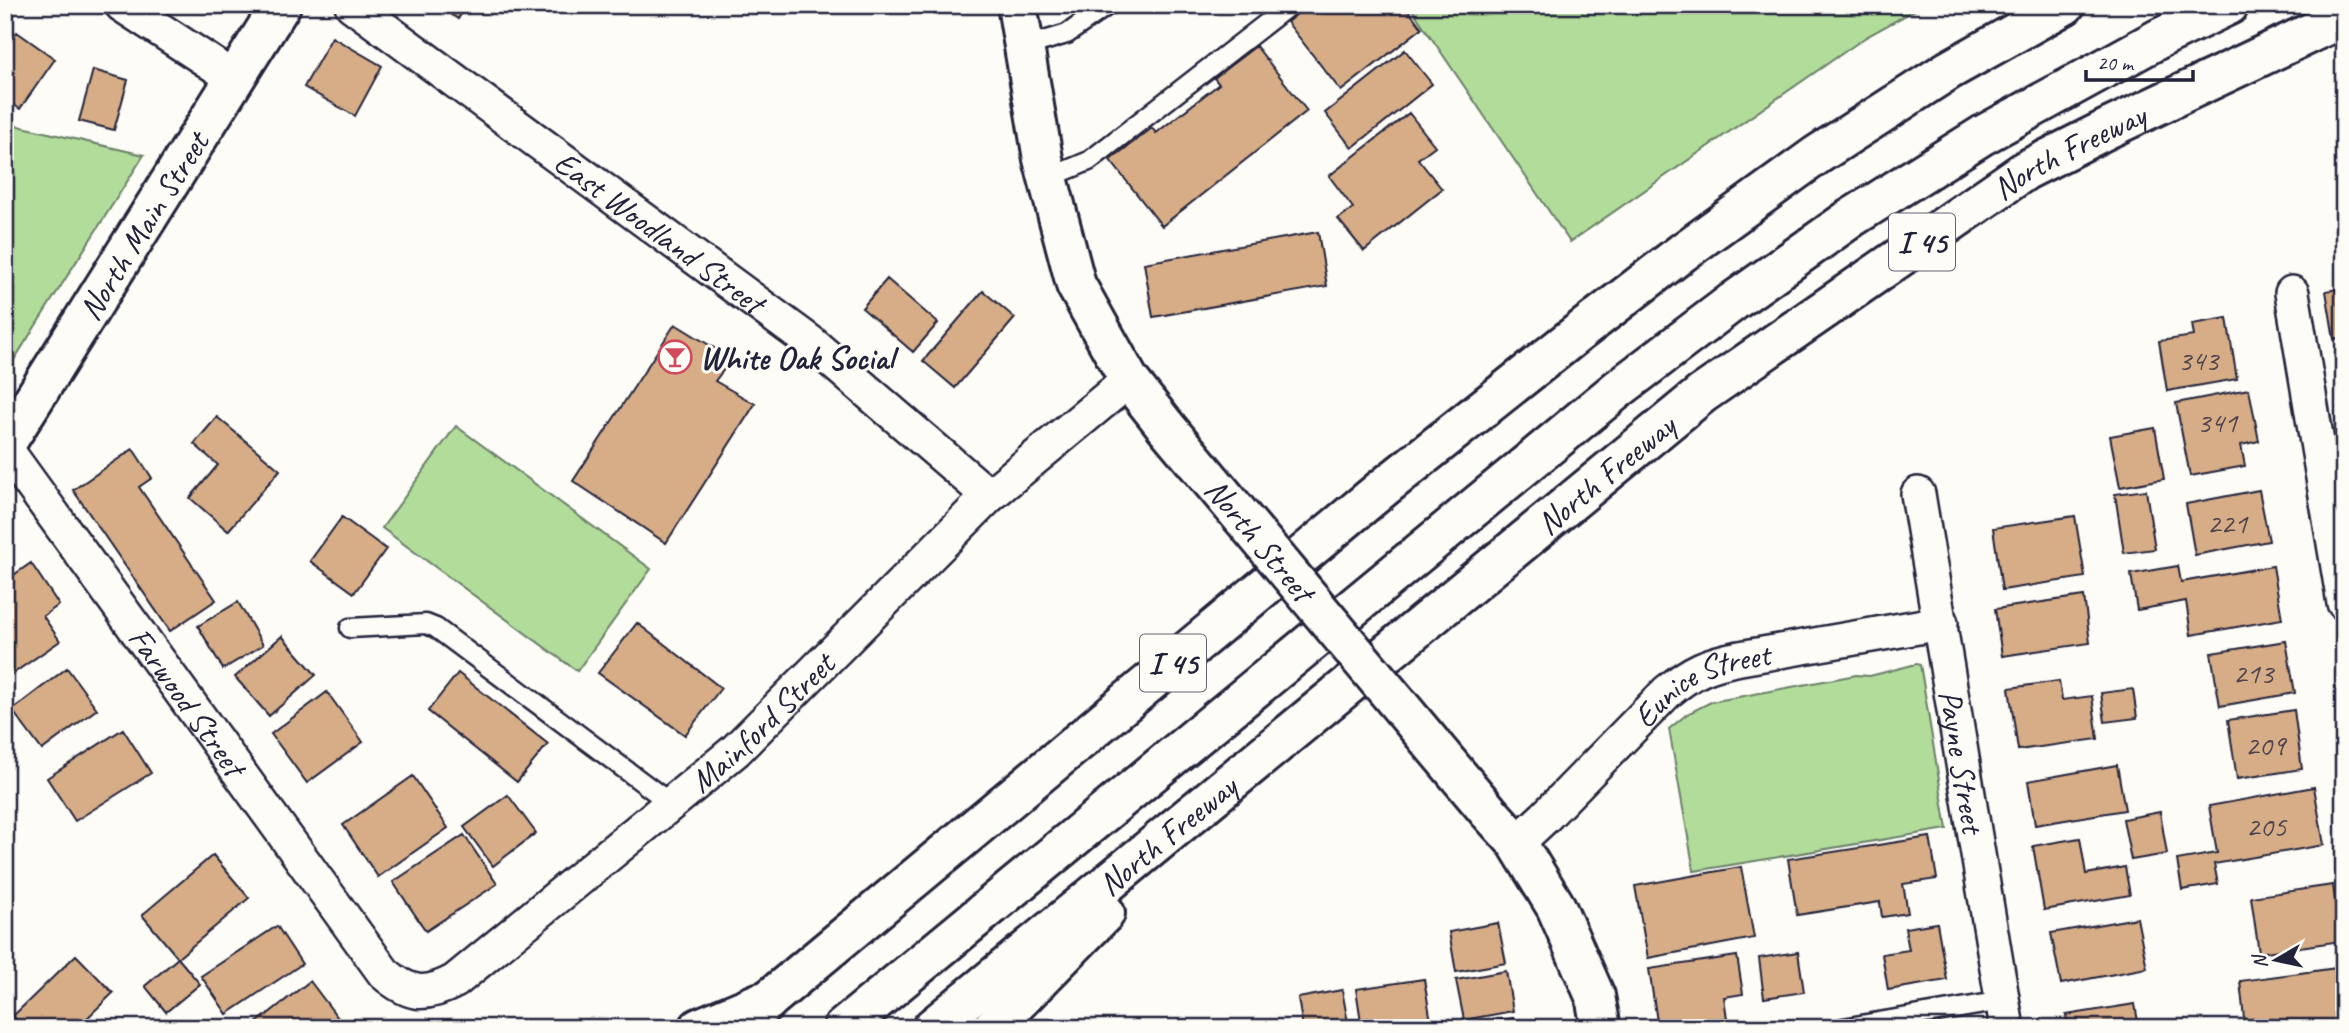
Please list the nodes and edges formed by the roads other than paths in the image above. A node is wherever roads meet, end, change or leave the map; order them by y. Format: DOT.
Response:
graph roads {
  1 [pos="122,5"];
  2 [pos="281,5"];
  3 [pos="352,5"];
  4 [pos="1017,5"];
  5 [pos="1108,5"];
  6 [pos="1290,5"];
  7 [pos="2065,5"];
  8 [pos="2229,5"];
  9 [pos="2344,17"];
  10 [pos="1024,47"];
  11 [pos="234,79"];
  12 [pos="1048,178"];
  13 [pos="2292,293"];
  14 [pos="1129,380"];
  15 [pos="5,447"];
  16 [pos="1918,494"];
  17 [pos="989,496"];
  18 [pos="2344,603"];
  19 [pos="1941,623"];
  20 [pos="350,628"];
  21 [pos="1249,767"];
  22 [pos="670,803"];
  23 [pos="1517,843"];
  24 [pos="370,954"];
  25 [pos="772,997"];
  26 [pos="2004,1014"];
  27 [pos="699,1028"];
  28 [pos="739,1028"];
  29 [pos="844,1028"];
  30 [pos="932,1028"];
  31 [pos="992,1028"];
  32 [pos="1601,1028"];
  33 [pos="1843,1028"];
  1 -- 11 [label="street"];
  2 -- 11 [label="main road, North Main Street"];
  3 -- 17 [label="street, East Woodland Street"];
  4 -- 10 [label="main road, North Street"];
  5 -- 10 [label="lane"];
  6 -- 12 [label="lane"];
  7 -- 25 [label="main road, I 45"];
  8 -- 29 [label="main road, North Freeway"];
  9 -- 21 [label="main road, North Freeway / I 45"];
  10 -- 12 [label="main road, North Street"];
  11 -- 15 [label="main road, North Main Street"];
  12 -- 14 [label="main road, North Street"];
  13 -- 18 [label="street"];
  14 -- 17 [label="street, Mainford Street"];
  14 -- 23 [label="main road, North Street, bridge"];
  15 -- 24 [label="street, Farwood Street"];
  16 -- 19 [label="street, Payne Street"];
  17 -- 22 [label="street, Mainford Street"];
  19 -- 23 [label="street, Eunice Street"];
  19 -- 26 [label="street, Payne Street"];
  20 -- 22 [label="lane"];
  21 -- 30 [label="main road, North Freeway / I 45"];
  21 -- 31 [label="main road"];
  22 -- 24 [label="street, Mainford Street"];
  23 -- 32 [label="main road, North Street"];
  25 -- 27 [label="main road"];
  25 -- 28 [label="main road, I 45"];
  26 -- 33 [label="lane"];
}
